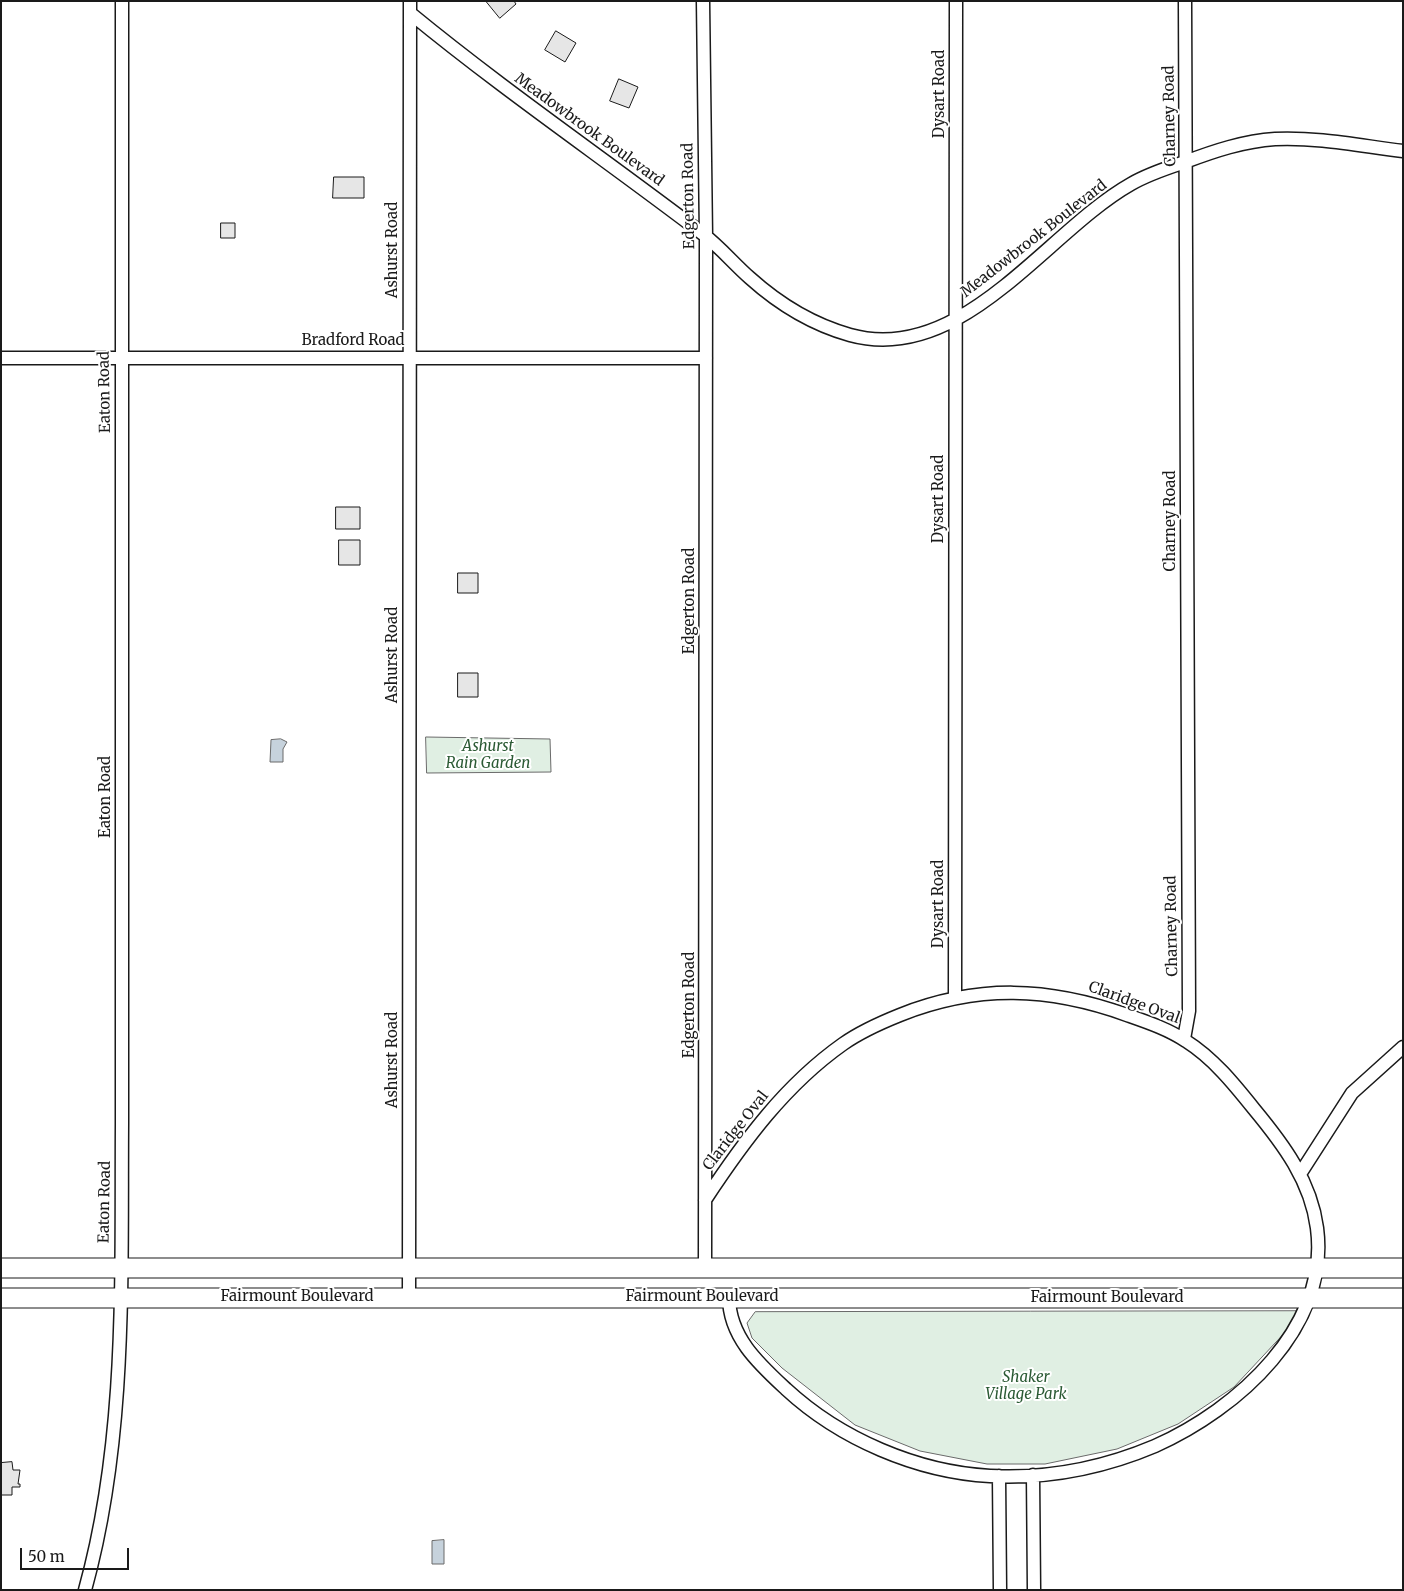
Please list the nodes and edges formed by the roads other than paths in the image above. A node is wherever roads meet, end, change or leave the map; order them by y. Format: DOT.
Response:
graph roads {
  1 [pos="122,1"];
  2 [pos="703,1"];
  3 [pos="956,1"];
  4 [pos="1185,1"];
  5 [pos="410,7"];
  6 [pos="1403,151"];
  7 [pos="1187,161"];
  8 [pos="706,237"];
  9 [pos="955,320"];
  10 [pos="408,356"];
  11 [pos="1,358"];
  12 [pos="706,358"];
  13 [pos="121,359"];
  14 [pos="955,998"];
  15 [pos="1184,1040"];
  16 [pos="1403,1047"];
  17 [pos="1300,1174"];
  18 [pos="705,1200"];
  19 [pos="1,1268"];
  20 [pos="121,1268"];
  21 [pos="410,1268"];
  22 [pos="705,1268"];
  23 [pos="1315,1268"];
  24 [pos="1403,1268"];
  25 [pos="120,1297"];
  26 [pos="409,1297"];
  27 [pos="729,1297"];
  28 [pos="1,1298"];
  29 [pos="1310,1298"];
  30 [pos="1403,1298"];
  31 [pos="1033,1475"];
  32 [pos="999,1476"];
  33 [pos="85,1590"];
  34 [pos="1000,1590"];
  35 [pos="1034,1590"];
  1 -- 13 [label="street, Eaton Road"];
  2 -- 8 [label="street, Edgerton Road"];
  3 -- 9 [label="street, Dysart Road"];
  4 -- 7 [label="street, Charney Road"];
  5 -- 8 [label="street, Meadowbrook Boulevard"];
  5 -- 10 [label="street, Ashurst Road"];
  6 -- 7 [label="street, Meadowbrook Boulevard"];
  7 -- 9 [label="street, Meadowbrook Boulevard"];
  7 -- 15 [label="street, Charney Road"];
  8 -- 9 [label="street, Meadowbrook Boulevard"];
  8 -- 12 [label="street, Edgerton Road"];
  9 -- 14 [label="street, Dysart Road"];
  10 -- 12 [label="street, Bradford Road"];
  10 -- 13 [label="street, Bradford Road"];
  10 -- 21 [label="street, Ashurst Road"];
  11 -- 13 [label="street, Bradford Road"];
  12 -- 18 [label="street, Edgerton Road"];
  13 -- 20 [label="street, Eaton Road"];
  14 -- 15 [label="street, Claridge Oval"];
  14 -- 18 [label="street, Claridge Oval"];
  15 -- 17 [label="street, Claridge Oval"];
  16 -- 17 [label="street"];
  17 -- 23 [label="street, Claridge Oval"];
  18 -- 22 [label="street"];
  19 -- 20 [label="main road, Fairmount Boulevard"];
  20 -- 21 [label="main road, Fairmount Boulevard"];
  20 -- 25 [label="street, Eaton Road"];
  21 -- 22 [label="main road, Fairmount Boulevard"];
  21 -- 26 [label="street, Ashurst Road"];
  22 -- 23 [label="main road, Fairmount Boulevard"];
  23 -- 24 [label="main road, Fairmount Boulevard"];
  23 -- 29 [label="street, Claridge Oval"];
  25 -- 26 [label="main road, Fairmount Boulevard"];
  25 -- 28 [label="main road, Fairmount Boulevard"];
  25 -- 33 [label="street, Eaton Road"];
  26 -- 27 [label="main road, Fairmount Boulevard"];
  27 -- 29 [label="main road, Fairmount Boulevard"];
  27 -- 32 [label="street, Claridge Oval"];
  29 -- 30 [label="main road, Fairmount Boulevard"];
  29 -- 31 [label="street, Claridge Oval"];
  31 -- 32 [label="street, Claridge Oval"];
  31 -- 35 [label="street"];
  32 -- 34 [label="street"];
}
